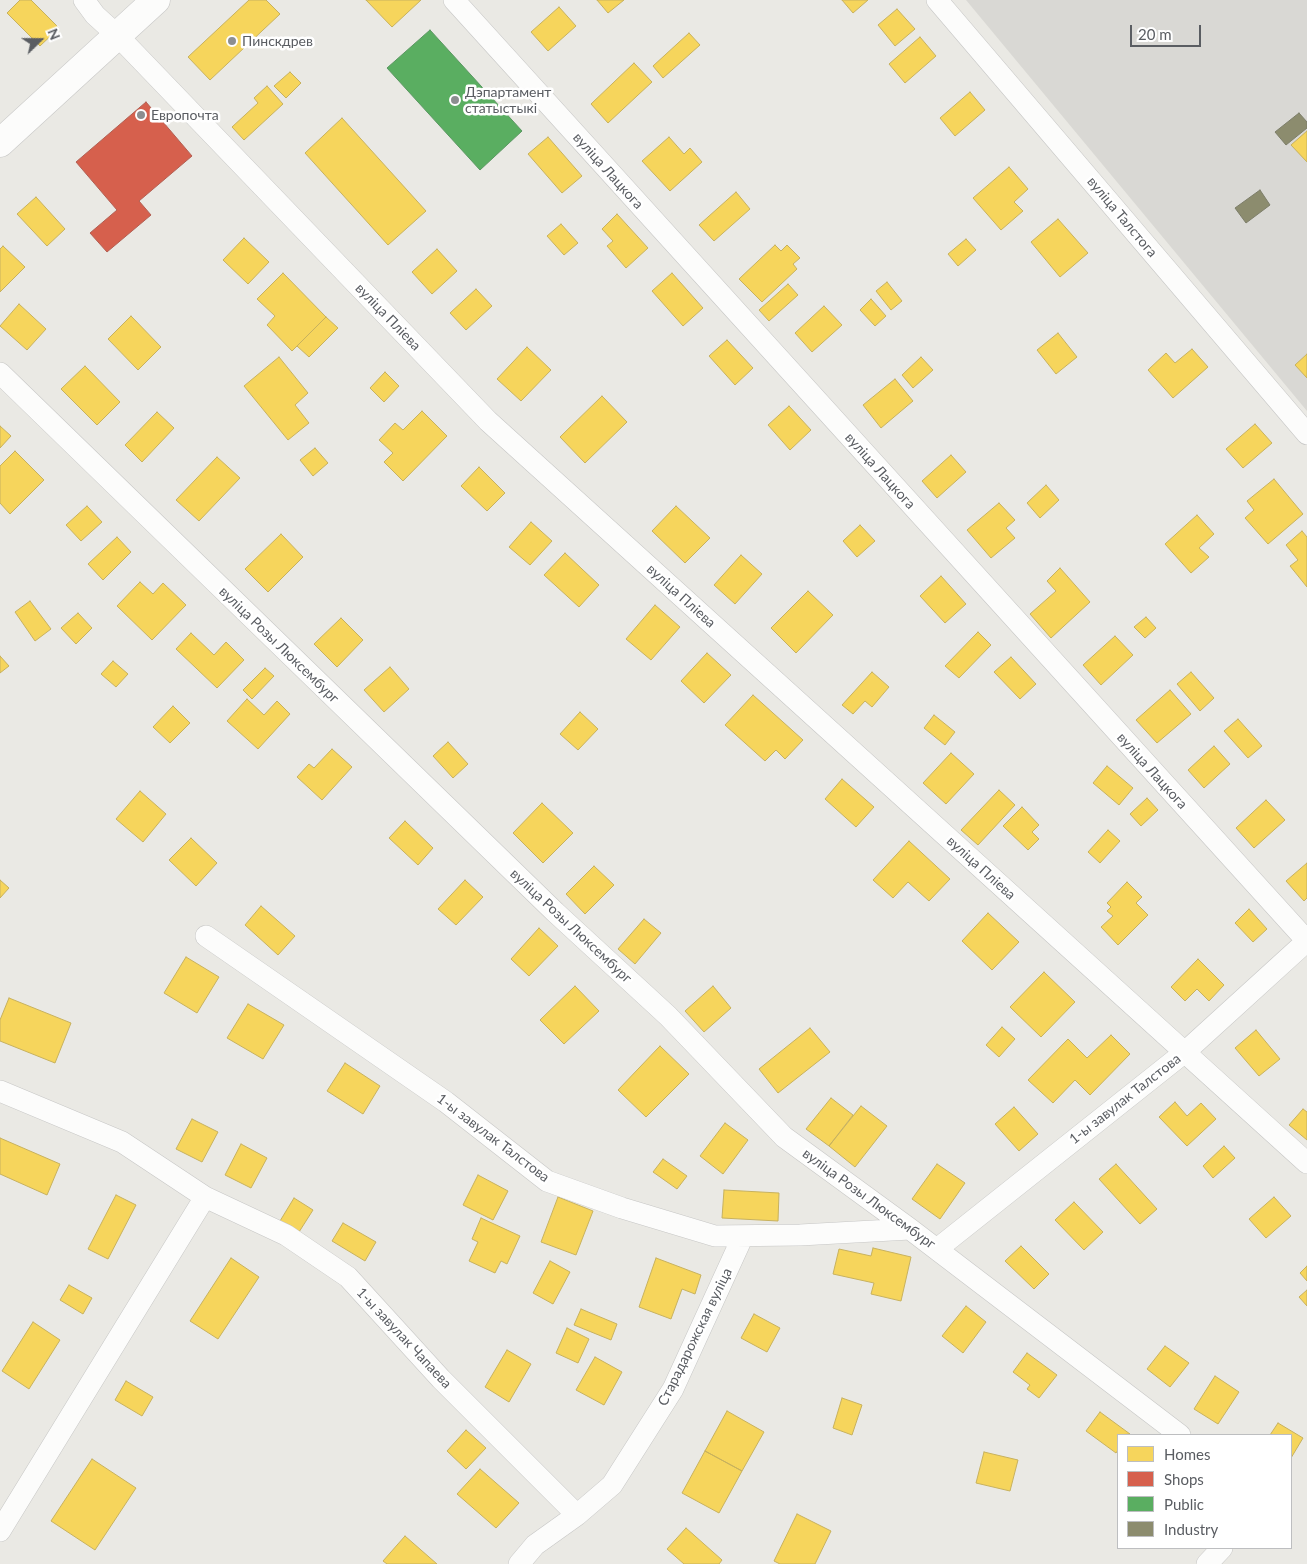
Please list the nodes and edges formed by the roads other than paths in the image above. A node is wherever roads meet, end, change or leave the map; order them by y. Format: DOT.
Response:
graph roads {
  1 [pos="84,0"];
  2 [pos="156,0"];
  3 [pos="454,0"];
  4 [pos="937,0"];
  5 [pos="118,36"];
  6 [pos="0,144"];
  7 [pos="0,373"];
  8 [pos="1307,434"];
  9 [pos="206,936"];
  10 [pos="1307,941"];
  11 [pos="1184,1052"];
  12 [pos="0,1091"];
  13 [pos="1307,1163"];
  14 [pos="205,1197"];
  15 [pos="910,1229"];
  16 [pos="743,1236"];
  17 [pos="937,1249"];
  18 [pos="1179,1434"];
  19 [pos="577,1515"];
  20 [pos="0,1531"];
  21 [pos="1221,1549"];
  22 [pos="519,1564"];
  23 [pos="1207,1564"];
  1 -- 5 [label="street, вуліца Пліева"];
  2 -- 5 [label="main road"];
  3 -- 10 [label="street, вуліца Лацкога"];
  4 -- 8 [label="street, вуліца Талстога"];
  5 -- 6 [label="main road"];
  5 -- 11 [label="street, вуліца Пліева"];
  7 -- 15 [label="street, вуліца Розы Люксембург"];
  9 -- 16 [label="street, 1-ы завулак Талстова"];
  10 -- 11 [label="street, 1-ы завулак Талстова"];
  11 -- 13 [label="street, вуліца Пліева"];
  11 -- 17 [label="street, 1-ы завулак Талстова"];
  12 -- 14 [label="street, 1-ы завулак Чапаева"];
  14 -- 19 [label="street, 1-ы завулак Чапаева"];
  14 -- 20 [label="street"];
  15 -- 16 [label="street, 1-ы завулак Талстова"];
  15 -- 17 [label="street, вуліца Розы Люксембург"];
  16 -- 19 [label="street, Старадарожская вуліца"];
  17 -- 18 [label="street, вуліца Розы Люксембург"];
  19 -- 22 [label="street, Старадарожская вуліца"];
  21 -- 23 [label="street"];
}
